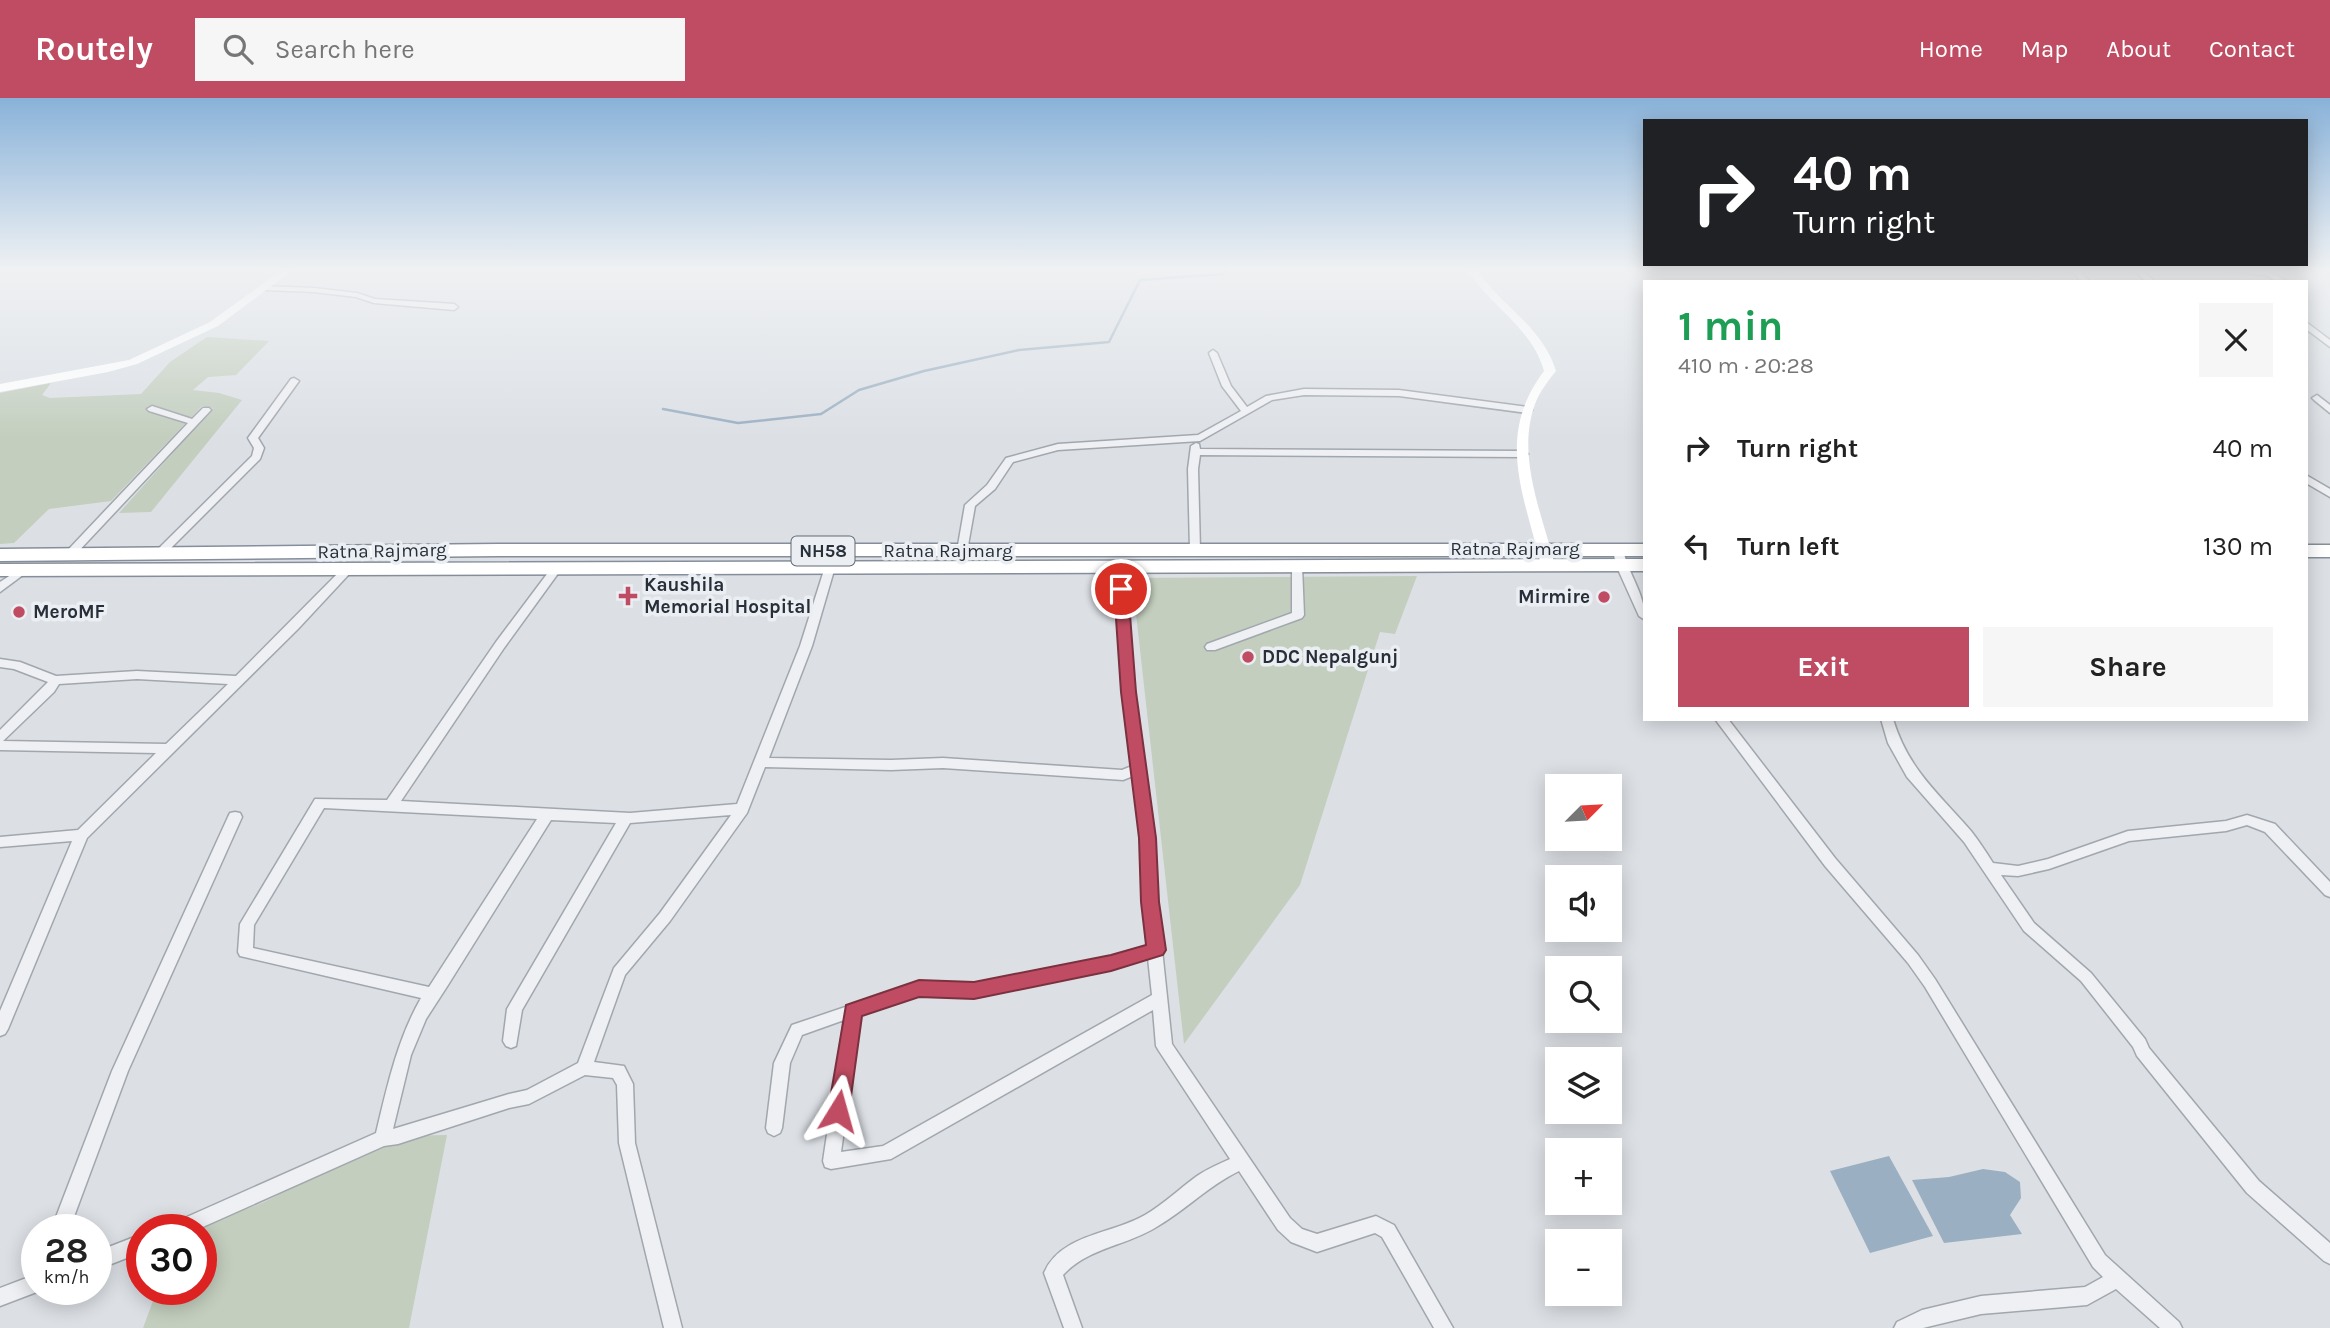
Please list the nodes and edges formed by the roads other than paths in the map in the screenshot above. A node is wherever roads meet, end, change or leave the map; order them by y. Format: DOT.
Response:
graph roads {
  1 [pos="213,324"];
  2 [pos="1520,324"];
  3 [pos="2308,326"];
  4 [pos="2330,344"];
  5 [pos="1213,353"];
  6 [pos="294,381"];
  7 [pos="0,388"];
  8 [pos="2316,398"];
  9 [pos="152,409"];
  10 [pos="206,410"];
  11 [pos="1245,410"];
  12 [pos="1527,410"];
  13 [pos="2330,410"];
  14 [pos="193,422"];
  15 [pos="1200,438"];
  16 [pos="1195,452"];
  17 [pos="1523,454"];
  18 [pos="2308,479"];
  19 [pos="2330,494"];
  20 [pos="1195,550"];
  21 [pos="962,551"];
  22 [pos="1643,551"];
  23 [pos="2308,551"];
  24 [pos="2330,551"];
  25 [pos="160,553"];
  26 [pos="70,554"];
  27 [pos="0,555"];
  28 [pos="1546,557"];
  29 [pos="1620,558"];
  30 [pos="1643,564"];
  31 [pos="1119,566"];
  32 [pos="1297,566"];
  33 [pos="2308,566"];
  34 [pos="2330,566"];
  35 [pos="830,567"];
  36 [pos="557,568"];
  37 [pos="348,569"];
  38 [pos="0,570"];
  39 [pos="23,570"];
  40 [pos="0,588"];
  41 [pos="1643,612"];
  42 [pos="1211,648"];
  43 [pos="0,663"];
  44 [pos="55,680"];
  45 [pos="236,680"];
  46 [pos="1723,721"];
  47 [pos="1888,721"];
  48 [pos="0,737"];
  49 [pos="0,745"];
  50 [pos="169,749"];
  51 [pos="761,762"];
  52 [pos="1138,769"];
  53 [pos="392,803"];
  54 [pos="742,809"];
  55 [pos="548,813"];
  56 [pos="235,817"];
  57 [pos="626,818"];
  58 [pos="81,835"];
  59 [pos="0,842"];
  60 [pos="1989,867"];
  61 [pos="2330,891"];
  62 [pos="1156,950"];
  63 [pos="431,994"];
  64 [pos="1158,999"];
  65 [pos="853,1011"];
  66 [pos="0,1029"];
  67 [pos="511,1041"];
  68 [pos="584,1068"];
  69 [pos="774,1128"];
  70 [pos="383,1138"];
  71 [pos="1241,1162"];
  72 [pos="66,1214"];
  73 [pos="213,1214"];
  74 [pos="2330,1255"];
  75 [pos="2118,1278"];
  76 [pos="21,1289"];
  77 [pos="0,1297"];
  78 [pos="673,1328"];
  79 [pos="1073,1328"];
  80 [pos="1444,1328"];
  81 [pos="1903,1328"];
  82 [pos="2174,1328"];
  1 -- 7 [label="street"];
  2 -- 12 [label="street"];
  3 -- 4 [label="street"];
  5 -- 11 [label="street"];
  6 -- 25 [label="street"];
  8 -- 13 [label="street"];
  9 -- 14 [label="street"];
  10 -- 14 [label="street"];
  11 -- 12 [label="street"];
  11 -- 15 [label="street"];
  12 -- 17 [label="street"];
  14 -- 26 [label="street"];
  15 -- 16 [label="street"];
  15 -- 21 [label="street"];
  16 -- 17 [label="street"];
  16 -- 20 [label="street"];
  17 -- 28 [label="street"];
  18 -- 19 [label="street"];
  20 -- 21 [label="highway, Ratna Rajmarg / NH58"];
  20 -- 28 [label="highway, Ratna Rajmarg / NH58"];
  21 -- 25 [label="highway, Ratna Rajmarg / NH58"];
  22 -- 29 [label="highway, Ratna Rajmarg / NH58"];
  23 -- 24 [label="highway"];
  25 -- 26 [label="highway, Ratna Rajmarg / NH58"];
  26 -- 27 [label="highway, Ratna Rajmarg / NH58"];
  28 -- 29 [label="highway, Ratna Rajmarg / NH58"];
  28 -- 32 [label="highway, Ratna Rajmarg / NH58"];
  29 -- 30 [label="highway, Ratna Rajmarg / NH58"];
  29 -- 41 [label="street"];
  31 -- 32 [label="highway, Ratna Rajmarg / NH58"];
  31 -- 35 [label="highway, Ratna Rajmarg / NH58"];
  31 -- 52 [label="street"];
  32 -- 42 [label="street"];
  33 -- 34 [label="highway"];
  35 -- 36 [label="highway, Ratna Rajmarg / NH58"];
  35 -- 51 [label="street"];
  36 -- 37 [label="highway, Ratna Rajmarg / NH58"];
  36 -- 53 [label="street"];
  37 -- 39 [label="highway, Ratna Rajmarg / NH58"];
  37 -- 45 [label="street"];
  38 -- 39 [label="highway, Ratna Rajmarg / NH58"];
  39 -- 40 [label="street"];
  43 -- 44 [label="street"];
  44 -- 45 [label="street"];
  44 -- 48 [label="street"];
  45 -- 50 [label="street"];
  46 -- 75 [label="street"];
  47 -- 60 [label="street"];
  49 -- 50 [label="street"];
  50 -- 58 [label="street"];
  51 -- 52 [label="street"];
  51 -- 54 [label="street"];
  52 -- 62 [label="street"];
  53 -- 55 [label="street"];
  53 -- 63 [label="street"];
  54 -- 57 [label="street"];
  54 -- 68 [label="street"];
  55 -- 57 [label="street"];
  55 -- 63 [label="street"];
  56 -- 72 [label="street"];
  57 -- 67 [label="street"];
  58 -- 59 [label="street"];
  58 -- 66 [label="street"];
  60 -- 61 [label="street"];
  60 -- 74 [label="street"];
  62 -- 64 [label="street"];
  62 -- 65 [label="street"];
  63 -- 70 [label="street"];
  64 -- 65 [label="street"];
  64 -- 71 [label="street"];
  65 -- 69 [label="street"];
  68 -- 70 [label="street"];
  68 -- 78 [label="street"];
  70 -- 73 [label="street"];
  71 -- 79 [label="street"];
  71 -- 80 [label="street"];
  75 -- 81 [label="street"];
  75 -- 82 [label="street"];
  76 -- 77 [label="street"];
}
